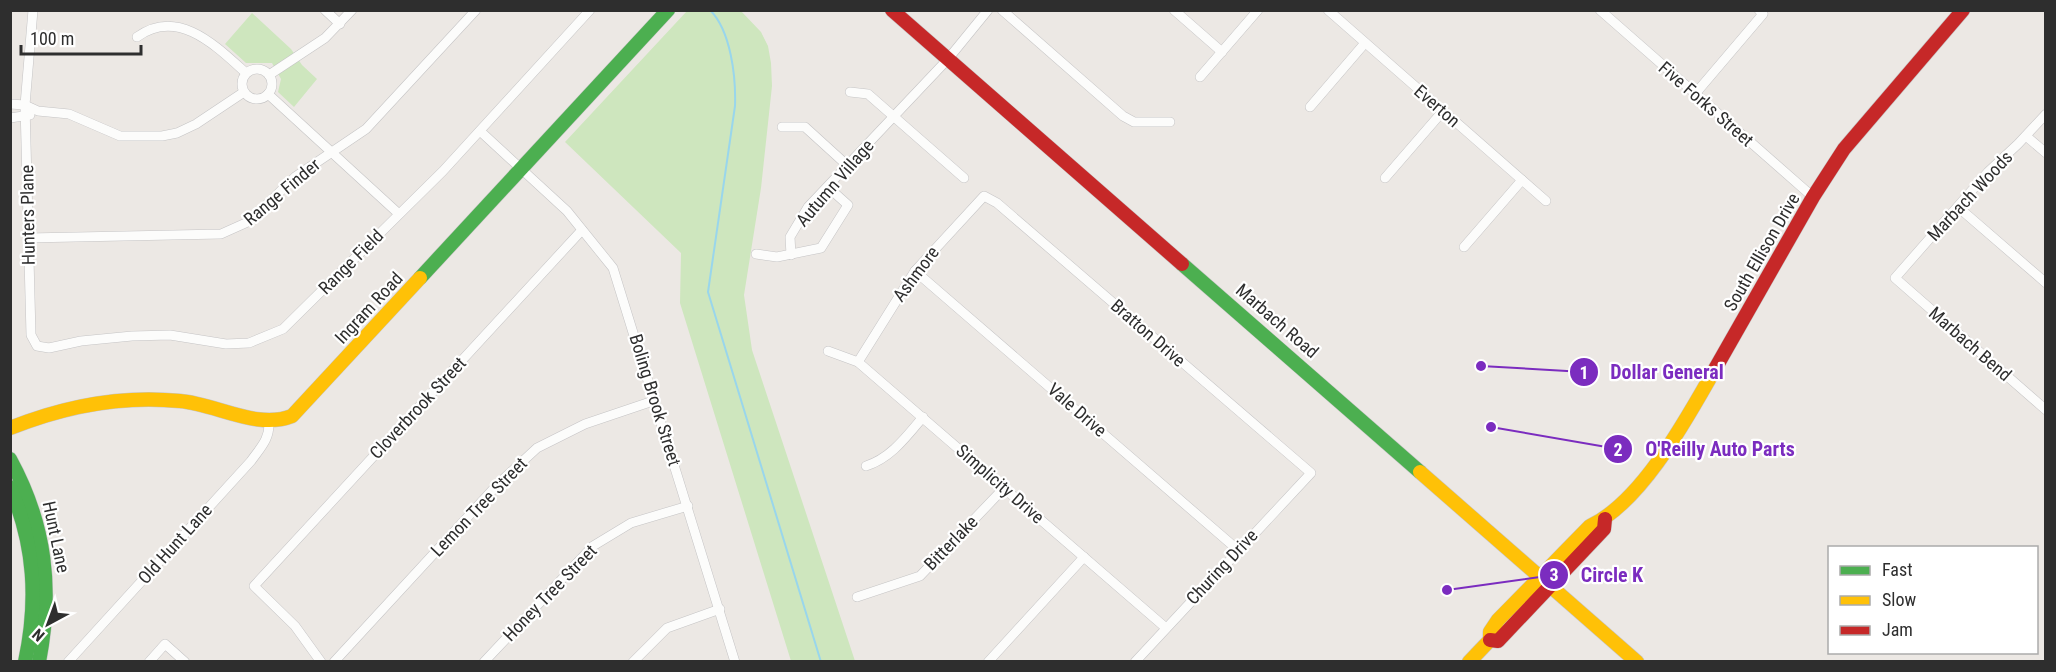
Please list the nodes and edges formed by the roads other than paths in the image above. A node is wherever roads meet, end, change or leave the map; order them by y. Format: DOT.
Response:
graph roads {
  1 [pos="33,10"];
  2 [pos="325,10"];
  3 [pos="352,10"];
  4 [pos="476,10"];
  5 [pos="590,10"];
  6 [pos="668,10"];
  7 [pos="892,10"];
  8 [pos="988,10"];
  9 [pos="1002,10"];
  10 [pos="1174,10"];
  11 [pos="1258,10"];
  12 [pos="1328,10"];
  13 [pos="1600,10"];
  14 [pos="1963,10"];
  15 [pos="1761,12"];
  16 [pos="340,24"];
  17 [pos="136,37"];
  18 [pos="1365,43"];
  19 [pos="1222,52"];
  20 [pos="948,59"];
  21 [pos="246,73"];
  22 [pos="269,75"];
  23 [pos="1200,77"];
  24 [pos="244,92"];
  25 [pos="850,92"];
  26 [pos="268,94"];
  27 [pos="1695,94"];
  28 [pos="10,104"];
  29 [pos="25,105"];
  30 [pos="1310,107"];
  31 [pos="38,111"];
  32 [pos="1443,111"];
  33 [pos="2046,114"];
  34 [pos="893,116"];
  35 [pos="25,117"];
  36 [pos="10,118"];
  37 [pos="1170,122"];
  38 [pos="782,127"];
  39 [pos="480,131"];
  40 [pos="2026,136"];
  41 [pos="331,153"];
  42 [pos="2046,153"];
  43 [pos="849,166"];
  44 [pos="522,169"];
  45 [pos="964,178"];
  46 [pos="1385,178"];
  47 [pos="1522,180"];
  48 [pos="829,188"];
  49 [pos="984,196"];
  50 [pos="1813,197"];
  51 [pos="1546,201"];
  52 [pos="1958,207"];
  53 [pos="399,214"];
  54 [pos="582,230"];
  55 [pos="28,238"];
  56 [pos="1464,247"];
  57 [pos="756,254"];
  58 [pos="791,255"];
  59 [pos="915,271"];
  60 [pos="1895,278"];
  61 [pos="2046,283"];
  62 [pos="37,346"];
  63 [pos="828,351"];
  64 [pos="858,362"];
  65 [pos="656,400"];
  66 [pos="2046,410"];
  67 [pos="923,417"];
  68 [pos="270,421"];
  69 [pos="10,428"];
  70 [pos="10,459"];
  71 [pos="866,466"];
  72 [pos="1311,473"];
  73 [pos="10,487"];
  74 [pos="1004,488"];
  75 [pos="688,506"];
  76 [pos="1605,519"];
  77 [pos="1238,550"];
  78 [pos="1084,557"];
  79 [pos="1539,575"];
  80 [pos="1550,585"];
  81 [pos="857,597"];
  82 [pos="720,609"];
  83 [pos="1507,611"];
  84 [pos="1519,620"];
  85 [pos="1166,627"];
  86 [pos="1490,640"];
  87 [pos="25,662"];
  88 [pos="39,662"];
  89 [pos="68,662"];
  90 [pos="149,662"];
  91 [pos="185,662"];
  92 [pos="321,662"];
  93 [pos="334,662"];
  94 [pos="484,662"];
  95 [pos="633,662"];
  96 [pos="735,662"];
  97 [pos="988,662"];
  98 [pos="1135,662"];
  99 [pos="1469,662"];
  100 [pos="1637,662"];
  1 -- 29 [label="street, Hunters Plane"];
  2 -- 16 [label="street"];
  3 -- 16 [label="street"];
  4 -- 41 [label="street, Range Finder"];
  5 -- 39 [label="street, Range Field"];
  6 -- 44 [label="street, Ingram Road"];
  7 -- 20 [label="street, Marbach Road"];
  8 -- 20 [label="street, Autumn Village"];
  9 -- 37 [label="street"];
  10 -- 19 [label="street"];
  11 -- 19 [label="street"];
  12 -- 18 [label="street, Everton"];
  13 -- 27 [label="street, Five Forks Street"];
  14 -- 50 [label="street, South Ellison Drive"];
  15 -- 27 [label="street"];
  16 -- 22 [label="street"];
  17 -- 21 [label="street"];
  18 -- 30 [label="street"];
  18 -- 32 [label="street, Everton"];
  19 -- 23 [label="street"];
  20 -- 34 [label="street, Autumn Village"];
  20 -- 79 [label="street, Marbach Road"];
  21 -- 22 [label="street"];
  21 -- 24 [label="street"];
  22 -- 26 [label="street"];
  24 -- 26 [label="street"];
  24 -- 31 [label="street"];
  25 -- 34 [label="street"];
  26 -- 41 [label="street"];
  27 -- 50 [label="street, Five Forks Street"];
  28 -- 29 [label="street"];
  29 -- 31 [label="street"];
  29 -- 35 [label="street, Hunters Plane"];
  31 -- 35 [label="street"];
  32 -- 46 [label="street"];
  32 -- 47 [label="street, Everton"];
  33 -- 40 [label="street, Marbach Woods"];
  34 -- 43 [label="street, Autumn Village"];
  34 -- 45 [label="street"];
  35 -- 36 [label="street"];
  35 -- 55 [label="street, Hunters Plane"];
  38 -- 43 [label="street"];
  39 -- 44 [label="street, Boling Brook Street"];
  39 -- 53 [label="street, Range Field"];
  40 -- 42 [label="street"];
  40 -- 52 [label="street, Marbach Woods"];
  41 -- 53 [label="street"];
  41 -- 55 [label="street, Range Finder"];
  43 -- 48 [label="street, Autumn Village"];
  44 -- 54 [label="street, Boling Brook Street"];
  44 -- 68 [label="street, Ingram Road"];
  47 -- 51 [label="street, Everton"];
  47 -- 56 [label="street"];
  48 -- 58 [label="street, Autumn Village"];
  48 -- 58 [label="street"];
  49 -- 59 [label="street, Ashmore"];
  49 -- 72 [label="street, Bratton Drive"];
  50 -- 76 [label="street, South Ellison Drive"];
  52 -- 60 [label="street, Marbach Woods"];
  52 -- 61 [label="street"];
  53 -- 62 [label="street, Range Field"];
  54 -- 65 [label="street, Boling Brook Street"];
  54 -- 92 [label="street, Cloverbrook Street"];
  55 -- 62 [label="street, Hunters Plane"];
  57 -- 58 [label="street"];
  59 -- 64 [label="street, Ashmore"];
  59 -- 77 [label="street, Vale Drive"];
  60 -- 66 [label="street, Marbach Bend"];
  63 -- 64 [label="street, Simplicity Drive"];
  64 -- 67 [label="street, Simplicity Drive"];
  65 -- 75 [label="street, Boling Brook Street"];
  65 -- 93 [label="street, Lemon Tree Street"];
  67 -- 71 [label="street"];
  67 -- 74 [label="street, Simplicity Drive"];
  68 -- 69 [label="street"];
  68 -- 89 [label="street, Old Hunt Lane"];
  70 -- 88 [label="street, Hunt Lane"];
  72 -- 77 [label="street, Churing Drive"];
  73 -- 87 [label="street, Hunt Lane"];
  74 -- 78 [label="street, Simplicity Drive"];
  74 -- 81 [label="street, Bitterlake"];
  75 -- 82 [label="street, Boling Brook Street"];
  75 -- 94 [label="street, Honey Tree Street"];
  76 -- 79 [label="street, South Ellison Drive"];
  76 -- 80 [label="street, South Ellison Drive"];
  77 -- 85 [label="street, Churing Drive"];
  78 -- 85 [label="street, Simplicity Drive"];
  78 -- 97 [label="street"];
  79 -- 80 [label="street, Marbach Road"];
  79 -- 83 [label="street, South Ellison Drive"];
  80 -- 84 [label="street, South Ellison Drive"];
  80 -- 100 [label="street, Marbach Road"];
  82 -- 95 [label="street"];
  82 -- 96 [label="street, Boling Brook Street"];
  83 -- 84 [label="street"];
  83 -- 86 [label="street, South Ellison Drive"];
  84 -- 86 [label="street, South Ellison Drive"];
  85 -- 98 [label="street, Churing Drive"];
  86 -- 99 [label="street, South Ellison Drive"];
  90 -- 91 [label="street"];
}
